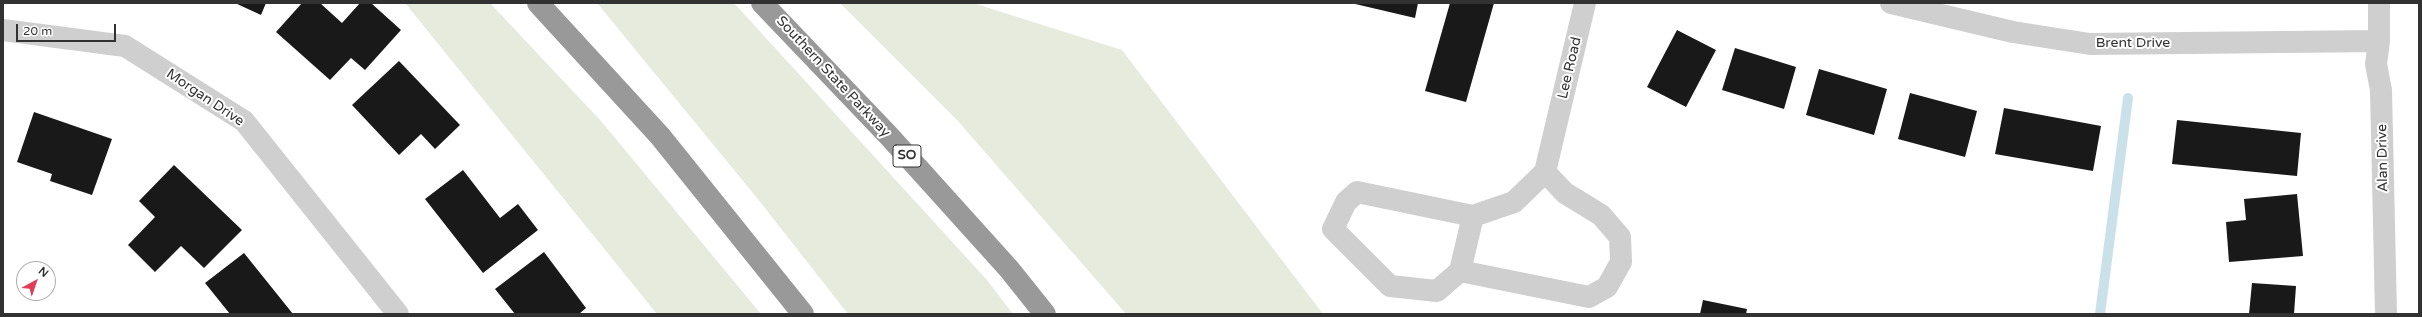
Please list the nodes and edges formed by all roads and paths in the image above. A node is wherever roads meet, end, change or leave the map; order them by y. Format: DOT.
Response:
graph roads {
  1 [pos="538,3"];
  2 [pos="762,3"];
  3 [pos="1585,3"];
  4 [pos="1891,3"];
  5 [pos="2379,3"];
  6 [pos="3,30"];
  7 [pos="2379,40"];
  8 [pos="1545,172"];
  9 [pos="1473,216"];
  10 [pos="1460,271"];
  11 [pos="398,314"];
  12 [pos="803,314"];
  13 [pos="1045,314"];
  14 [pos="2386,314"];
  1 -- 12 [label="highway"];
  2 -- 13 [label="highway, Southern State Parkway / SO"];
  3 -- 8 [label="street, Lee Road"];
  4 -- 7 [label="street, Brent Drive"];
  5 -- 7 [label="street, Alan Drive"];
  6 -- 11 [label="street, Morgan Drive"];
  7 -- 14 [label="street, Alan Drive"];
  8 -- 9 [label="street"];
  8 -- 10 [label="street"];
  9 -- 10 [label="street"];
  9 -- 10 [label="street"];
}
